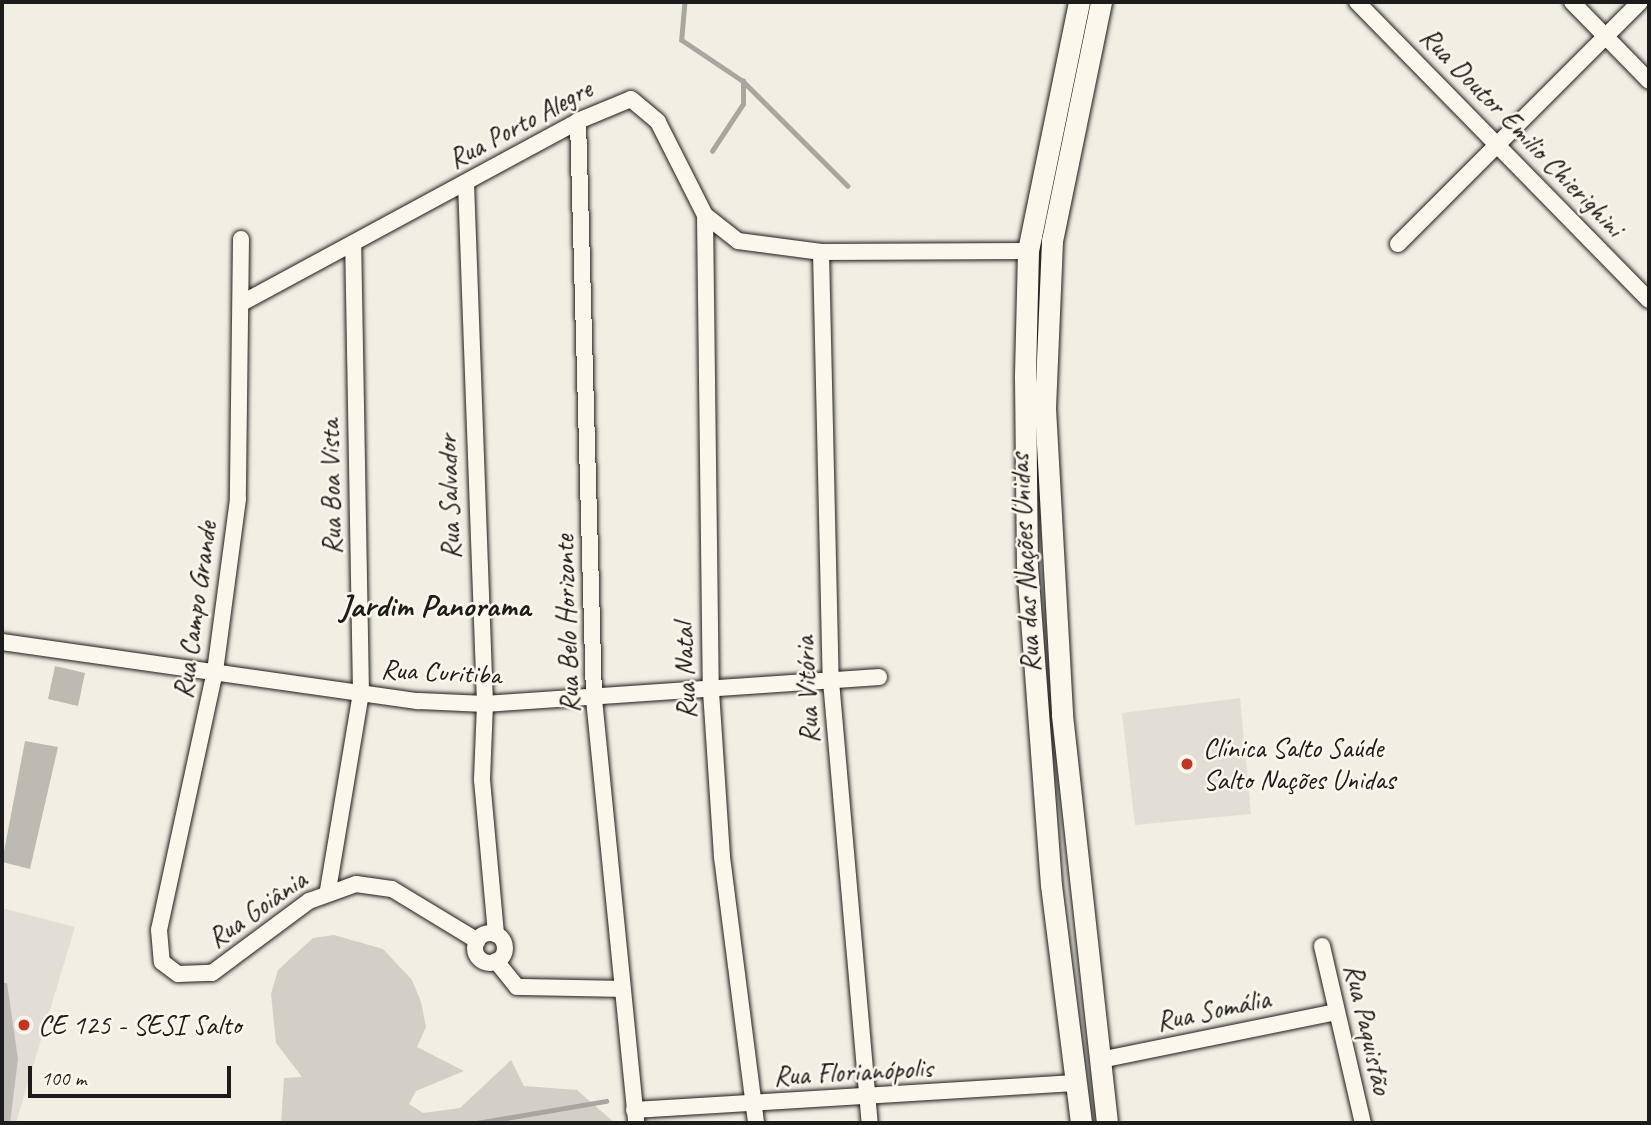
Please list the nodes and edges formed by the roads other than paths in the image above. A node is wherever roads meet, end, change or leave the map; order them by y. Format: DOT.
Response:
graph roads {
  1 [pos="1079,2"];
  2 [pos="1101,2"];
  3 [pos="1357,2"];
  4 [pos="1572,2"];
  5 [pos="1640,2"];
  6 [pos="1606,35"];
  7 [pos="1649,81"];
  8 [pos="578,121"];
  9 [pos="1497,143"];
  10 [pos="466,183"];
  11 [pos="705,215"];
  12 [pos="241,239"];
  13 [pos="1398,244"];
  14 [pos="353,248"];
  15 [pos="1028,251"];
  16 [pos="821,252"];
  17 [pos="1649,300"];
  18 [pos="242,303"];
  19 [pos="1025,377"];
  20 [pos="1045,408"];
  21 [pos="2,642"];
  22 [pos="215,671"];
  23 [pos="879,677"];
  24 [pos="831,681"];
  25 [pos="711,691"];
  26 [pos="361,693"];
  27 [pos="594,699"];
  28 [pos="485,704"];
  29 [pos="1051,885"];
  30 [pos="1077,886"];
  31 [pos="328,890"];
  32 [pos="496,934"];
  33 [pos="478,941"];
  34 [pos="1322,946"];
  35 [pos="496,961"];
  36 [pos="178,974"];
  37 [pos="620,989"];
  38 [pos="1335,1012"];
  39 [pos="1100,1060"];
  40 [pos="1074,1083"];
  41 [pos="866,1098"];
  42 [pos="754,1104"];
  43 [pos="635,1117"];
  44 [pos="756,1123"];
  45 [pos="870,1123"];
  46 [pos="1081,1123"];
  47 [pos="1107,1123"];
  48 [pos="1363,1123"];
  1 -- 15 [label="main road, Rua das Nações Unidas"];
  2 -- 20 [label="main road, Rua das Nações Unidas"];
  3 -- 9 [label="street, Rua Doutor Emilio Chierighini"];
  4 -- 6 [label="street"];
  5 -- 6 [label="street"];
  6 -- 7 [label="street"];
  6 -- 9 [label="street"];
  8 -- 10 [label="street, Rua Porto Alegre"];
  8 -- 11 [label="street, Rua Porto Alegre"];
  8 -- 27 [label="street, Rua Belo Horizonte"];
  9 -- 13 [label="street"];
  9 -- 17 [label="street, Rua Doutor Emilio Chierighini"];
  10 -- 14 [label="street, Rua Porto Alegre"];
  10 -- 28 [label="street, Rua Salvador"];
  11 -- 16 [label="street, Rua Porto Alegre"];
  11 -- 25 [label="street, Rua Natal"];
  12 -- 18 [label="street, Rua Campo Grande"];
  14 -- 18 [label="street, Rua Porto Alegre"];
  14 -- 26 [label="street, Rua Boa Vista"];
  15 -- 16 [label="street, Rua Porto Alegre"];
  15 -- 19 [label="main road, Rua das Nações Unidas"];
  16 -- 24 [label="street, Rua Vitória"];
  18 -- 22 [label="street, Rua Campo Grande"];
  19 -- 20 [label="main road"];
  19 -- 29 [label="main road, Rua das Nações Unidas"];
  20 -- 30 [label="main road, Rua das Nações Unidas"];
  21 -- 22 [label="street, Rua Curitiba"];
  22 -- 26 [label="street, Rua Curitiba"];
  22 -- 36 [label="street, Rua Campo Grande"];
  23 -- 24 [label="street, Rua Curitiba"];
  24 -- 25 [label="street, Rua Curitiba"];
  24 -- 41 [label="street, Rua Vitória"];
  25 -- 27 [label="street, Rua Curitiba"];
  25 -- 42 [label="street, Rua Natal"];
  26 -- 28 [label="street, Rua Curitiba"];
  26 -- 31 [label="street, Rua Boa Vista"];
  27 -- 28 [label="street, Rua Curitiba"];
  27 -- 37 [label="street, Rua Belo Horizonte"];
  28 -- 32 [label="street, Rua Salvador"];
  29 -- 30 [label="main road"];
  29 -- 40 [label="main road, Rua das Nações Unidas"];
  30 -- 39 [label="main road, Rua das Nações Unidas"];
  31 -- 33 [label="street, Rua Goiânia"];
  31 -- 36 [label="street, Rua Goiânia"];
  32 -- 33 [label="street"];
  32 -- 35 [label="street"];
  33 -- 35 [label="street"];
  34 -- 38 [label="street, Rua Paquistão"];
  35 -- 37 [label="street"];
  37 -- 43 [label="street, Rua Belo Horizonte"];
  38 -- 39 [label="street, Rua Somália"];
  38 -- 48 [label="street, Rua Paquistão"];
  39 -- 47 [label="main road, Rua das Nações Unidas"];
  40 -- 41 [label="street, Rua Florianópolis"];
  40 -- 46 [label="main road, Rua das Nações Unidas"];
  41 -- 42 [label="street, Rua Florianópolis"];
  41 -- 45 [label="street, Rua Vitória"];
  42 -- 43 [label="street, Rua Florianópolis"];
  42 -- 44 [label="street, Rua Natal"];
}
